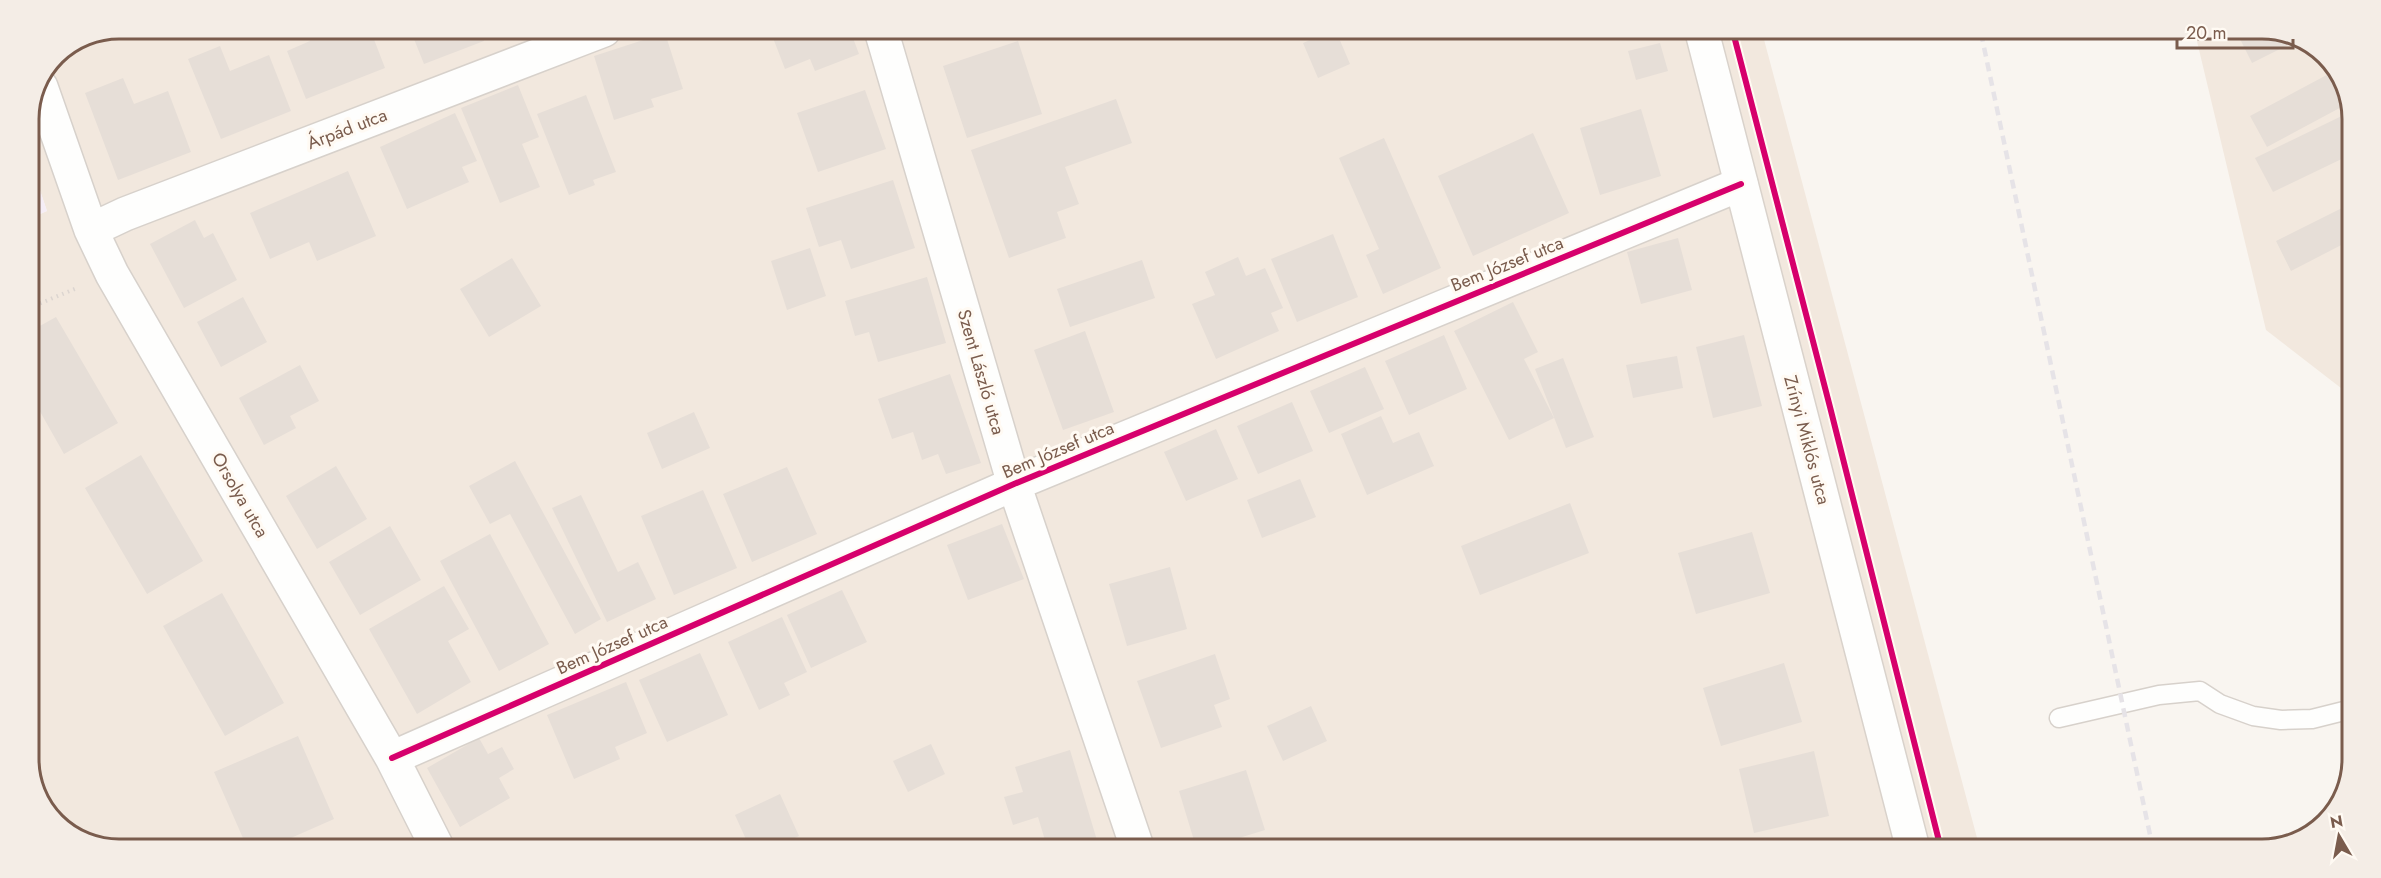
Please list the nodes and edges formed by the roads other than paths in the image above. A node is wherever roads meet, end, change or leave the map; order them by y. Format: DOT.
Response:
graph roads {
  1 [pos="581,39"];
  2 [pos="884,39"];
  3 [pos="1704,39"];
  4 [pos="43,94"];
  5 [pos="1741,184"];
  6 [pos="91,230"];
  7 [pos="1014,484"];
  8 [pos="2342,712"];
  9 [pos="2059,718"];
  10 [pos="392,758"];
  11 [pos="432,839"];
  12 [pos="1134,839"];
  13 [pos="1910,839"];
  1 -- 6 [label="street, Árpád utca"];
  2 -- 7 [label="street, Szent László utca"];
  3 -- 5 [label="street, Zrínyi Miklós utca"];
  4 -- 6 [label="street, Orsolya utca"];
  5 -- 7 [label="street, Bem József utca"];
  5 -- 13 [label="street, Zrínyi Miklós utca"];
  6 -- 10 [label="street, Orsolya utca"];
  7 -- 10 [label="street, Bem József utca"];
  7 -- 12 [label="street, Szent László utca"];
  8 -- 9 [label="lane"];
  10 -- 11 [label="street, Orsolya utca"];
}
